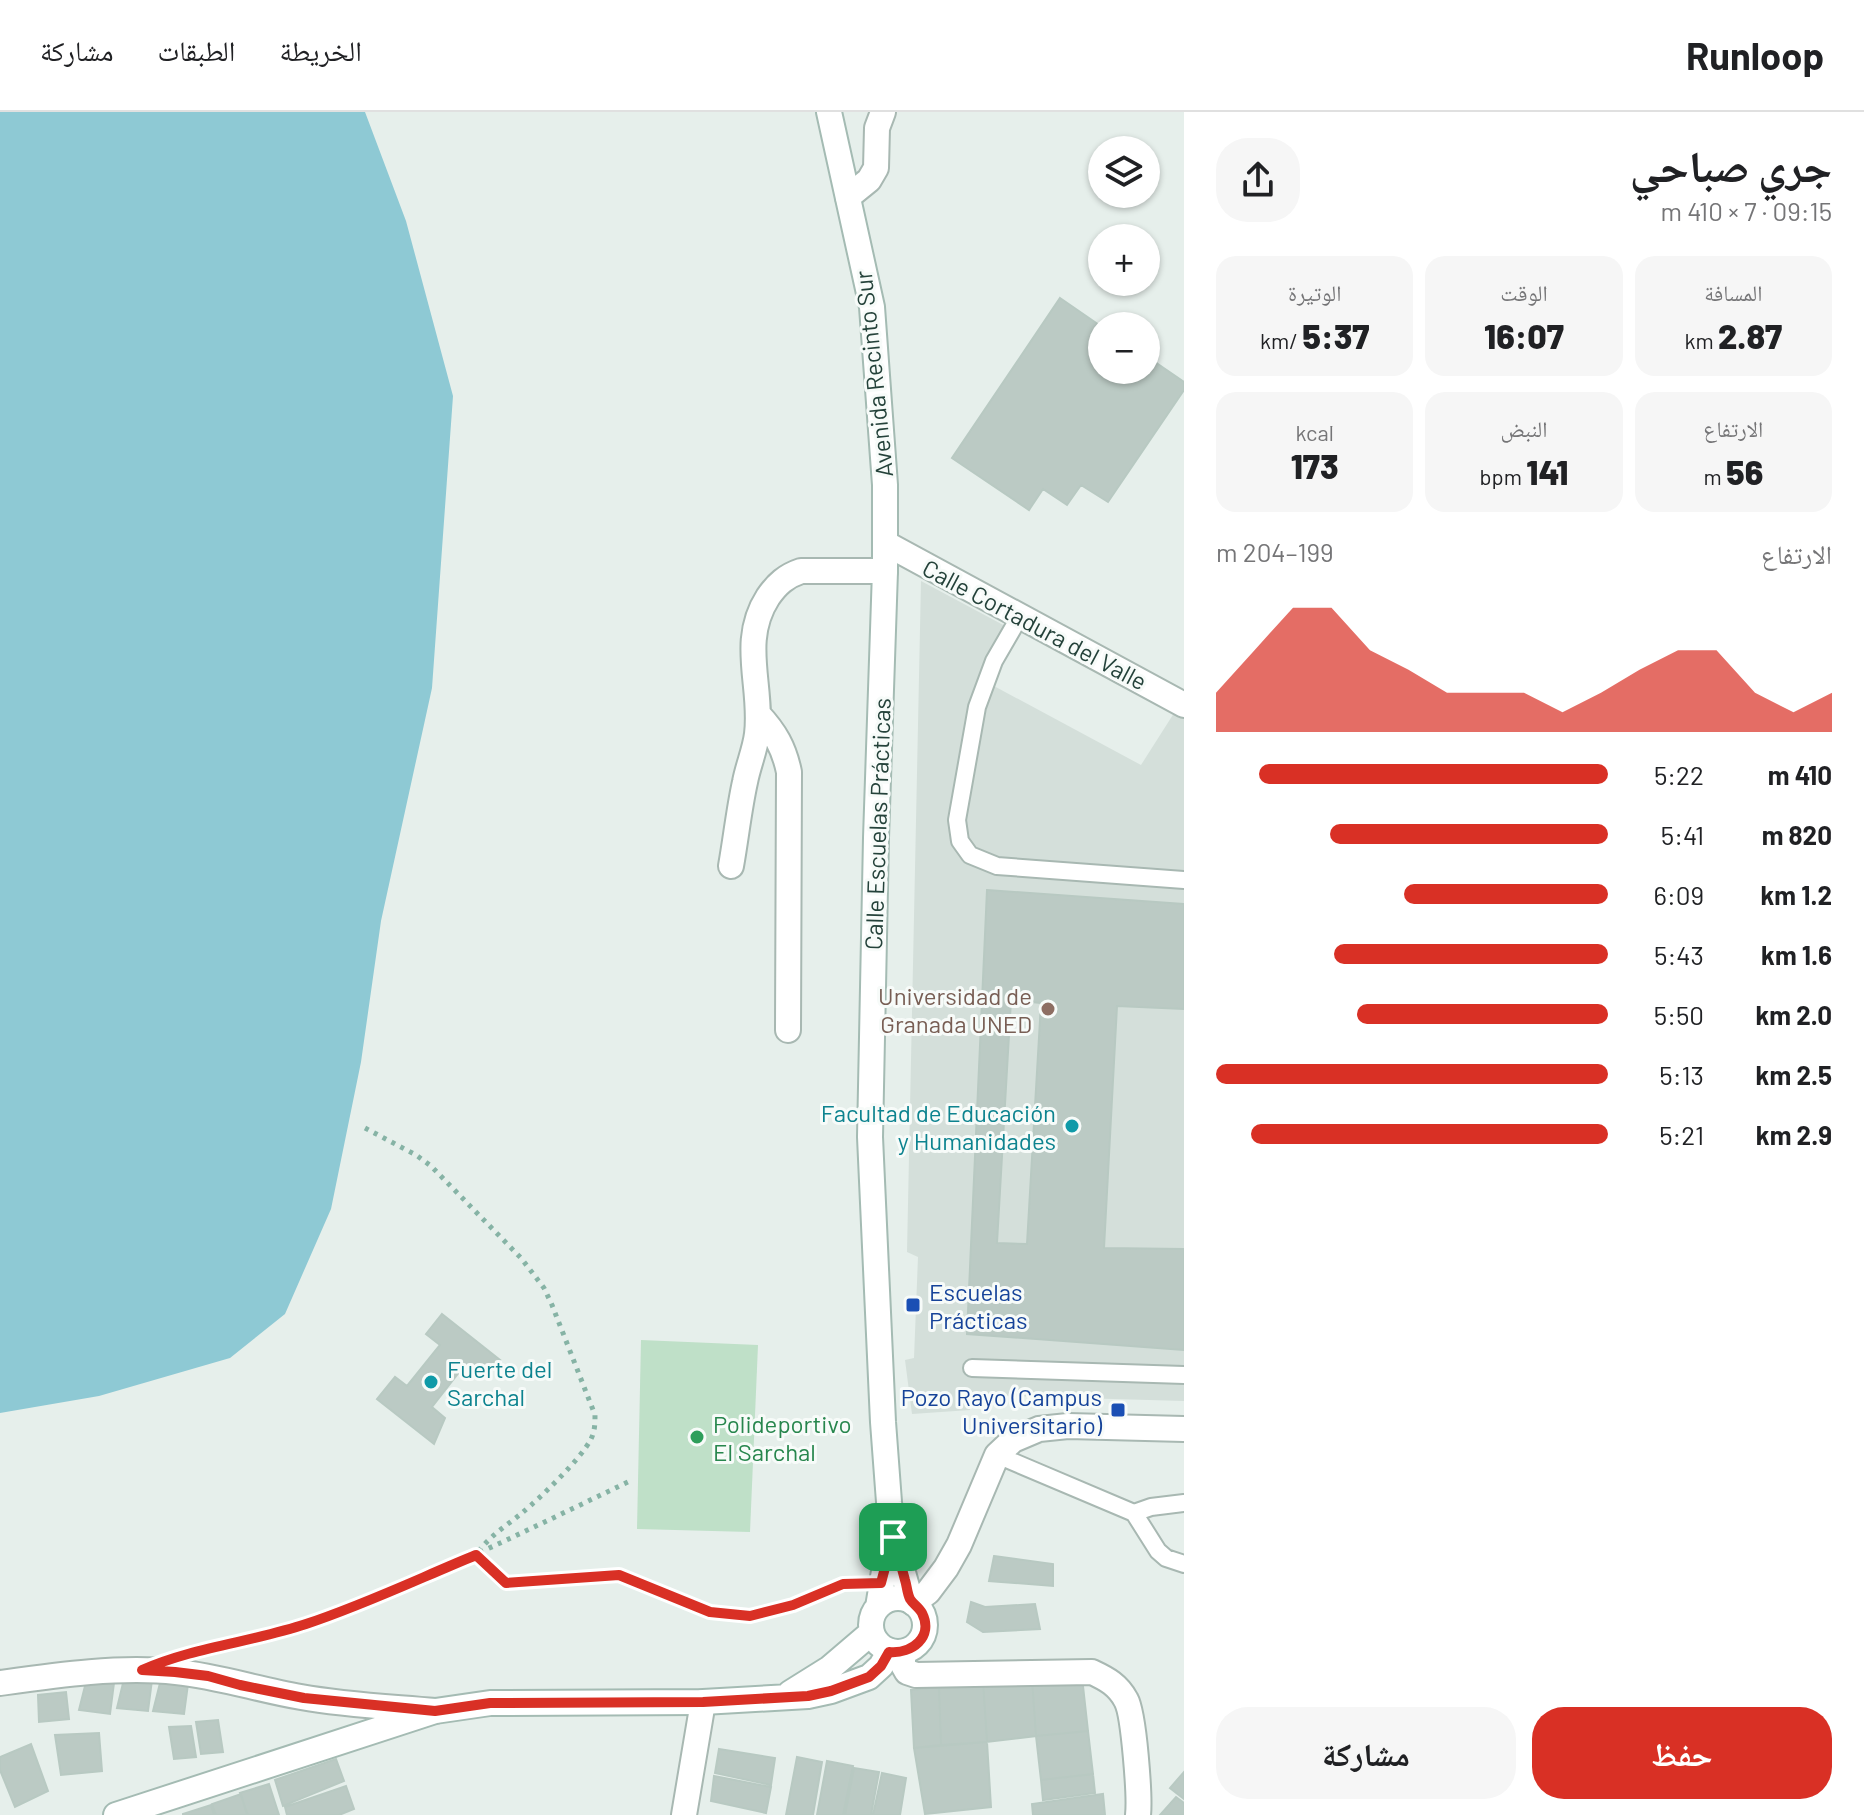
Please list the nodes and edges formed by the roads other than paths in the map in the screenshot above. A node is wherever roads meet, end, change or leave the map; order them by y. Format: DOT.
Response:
graph roads {
  1 [pos="829,112"];
  2 [pos="883,112"];
  3 [pos="848,197"];
  4 [pos="885,543"];
  5 [pos="885,571"];
  6 [pos="1020,616"];
  7 [pos="1184,705"];
  8 [pos="758,714"];
  9 [pos="731,866"];
  10 [pos="1184,880"];
  11 [pos="788,1030"];
  12 [pos="972,1368"];
  13 [pos="1184,1375"];
  14 [pos="1184,1429"];
  15 [pos="997,1455"];
  16 [pos="1184,1503"];
  17 [pos="1134,1513"];
  18 [pos="893,1537"];
  19 [pos="1184,1564"];
  20 [pos="880,1595"];
  21 [pos="912,1602"];
  22 [pos="871,1633"];
  23 [pos="896,1652"];
  24 [pos="0,1683"];
  25 [pos="784,1697"];
  26 [pos="703,1702"];
  27 [pos="435,1711"];
  28 [pos="116,1815"];
  29 [pos="684,1815"];
  30 [pos="1138,1815"];
  1 -- 3 [label="main road, Avenida Recinto Sur"];
  2 -- 3 [label="main road"];
  3 -- 4 [label="main road, Avenida Recinto Sur"];
  4 -- 5 [label="main road, Calle Escuelas Prácticas"];
  4 -- 6 [label="main road, Calle Cortadura del Valle"];
  5 -- 8 [label="main road"];
  5 -- 18 [label="main road, Calle Escuelas Prácticas"];
  6 -- 7 [label="main road, Calle Cortadura del Valle"];
  6 -- 10 [label="lane"];
  8 -- 9 [label="main road"];
  8 -- 11 [label="main road"];
  12 -- 13 [label="lane"];
  14 -- 15 [label="main road"];
  15 -- 17 [label="lane"];
  15 -- 21 [label="main road"];
  16 -- 17 [label="lane"];
  17 -- 19 [label="lane"];
  18 -- 20 [label="main road"];
  18 -- 21 [label="main road"];
  20 -- 21 [label="main road"];
  20 -- 22 [label="main road"];
  21 -- 23 [label="main road"];
  22 -- 23 [label="main road"];
  22 -- 25 [label="main road"];
  23 -- 25 [label="main road"];
  23 -- 30 [label="main road"];
  24 -- 27 [label="main road"];
  25 -- 26 [label="main road"];
  26 -- 27 [label="main road"];
  26 -- 29 [label="main road"];
  27 -- 28 [label="main road"];
}
